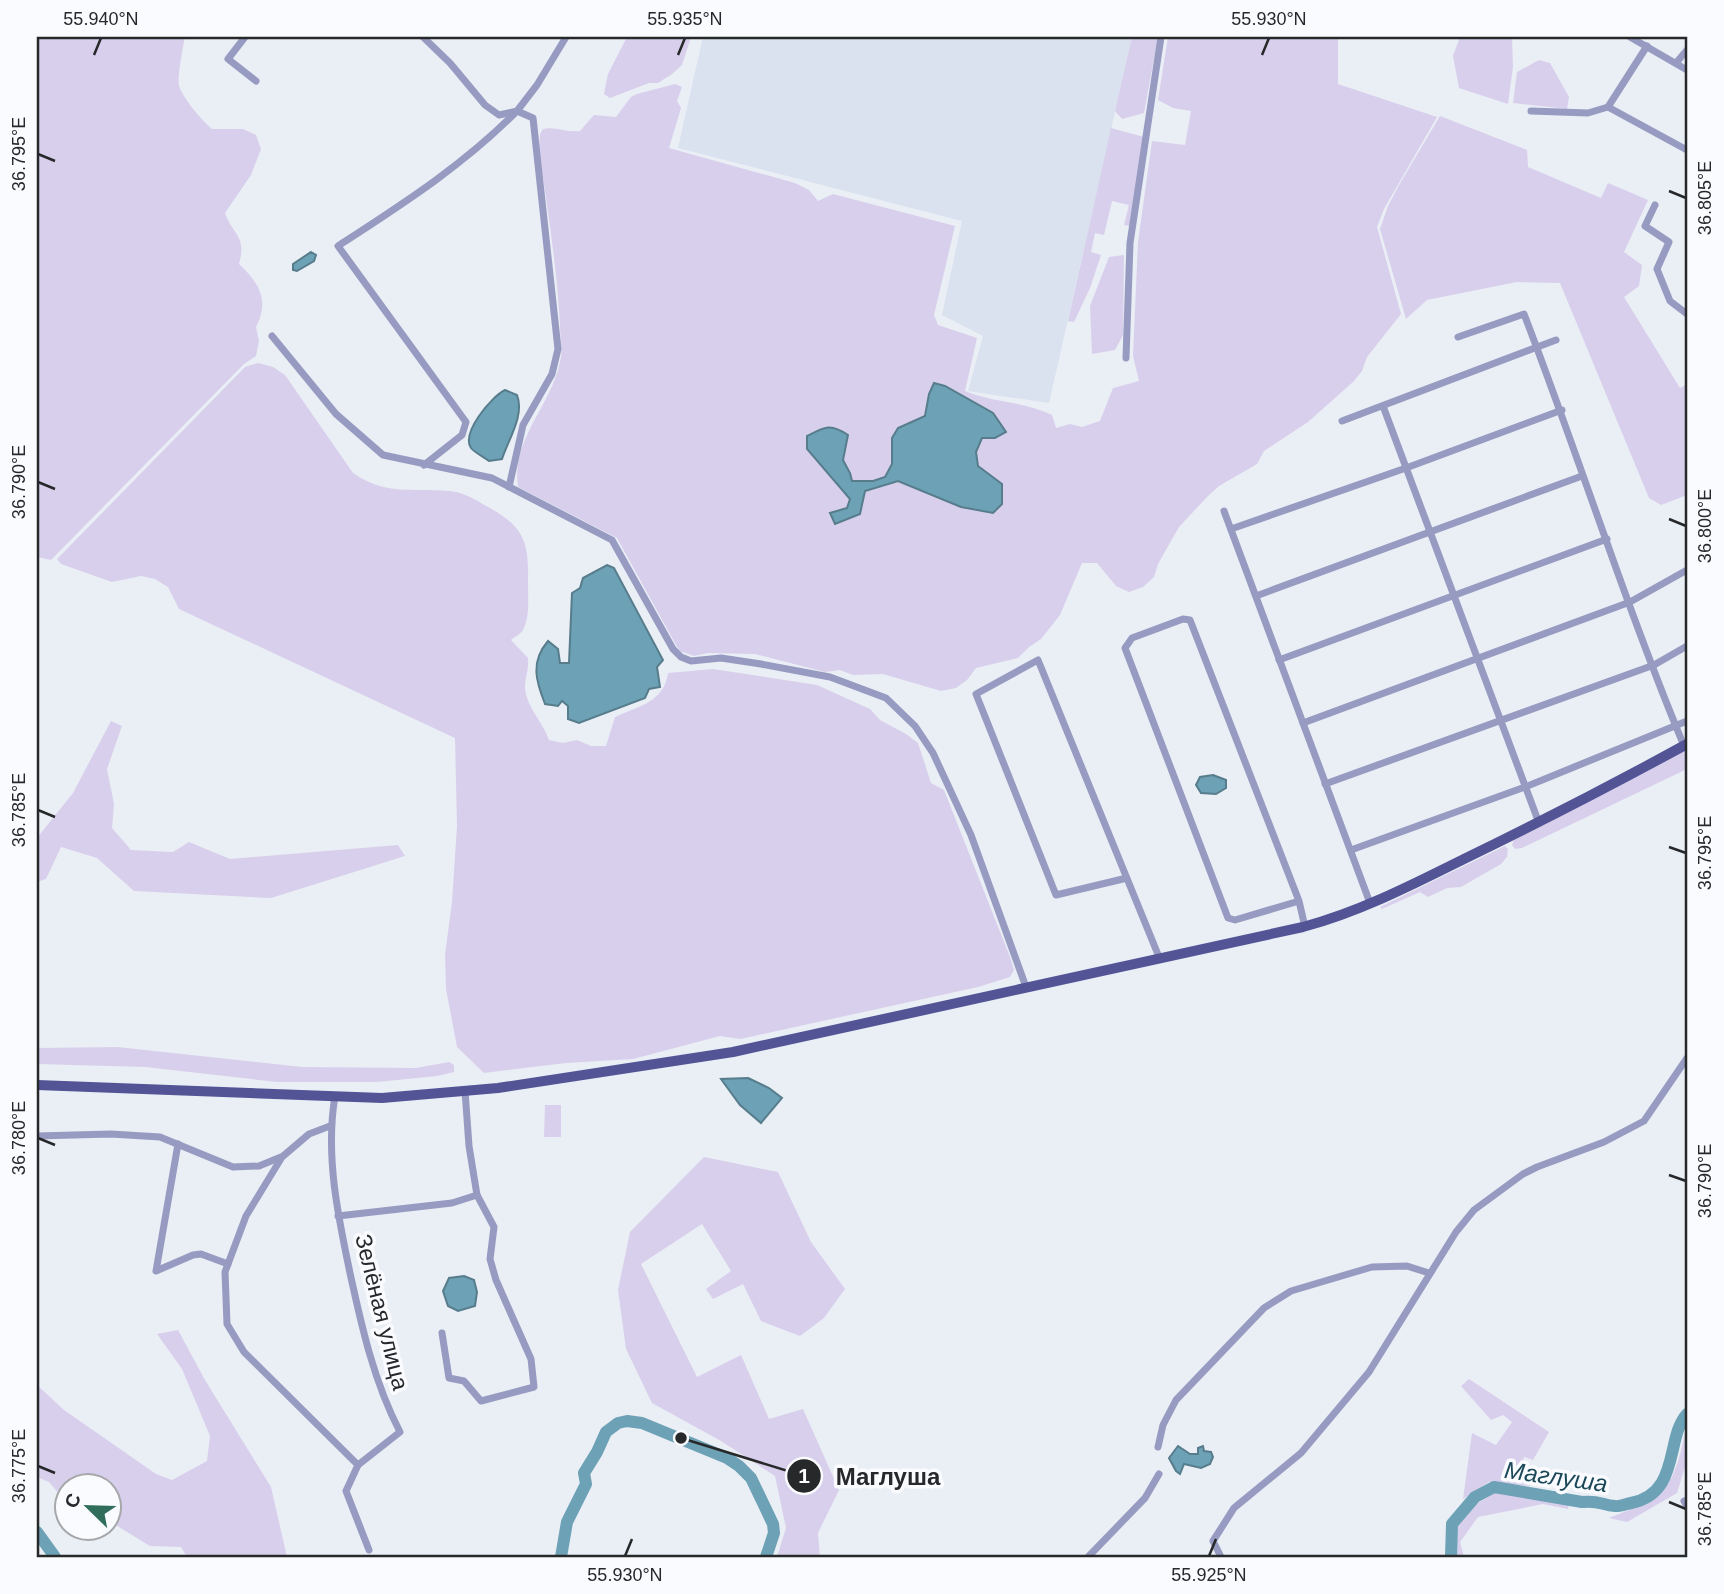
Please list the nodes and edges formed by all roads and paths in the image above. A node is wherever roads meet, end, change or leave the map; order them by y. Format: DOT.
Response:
graph roads {
  1 [pos="245,37"];
  2 [pos="423,37"];
  3 [pos="566,37"];
  4 [pos="1161,37"];
  5 [pos="1630,37"];
  6 [pos="1647,46"];
  7 [pos="1687,50"];
  8 [pos="1676,63"];
  9 [pos="1687,70"];
  10 [pos="256,81"];
  11 [pos="1608,107"];
  12 [pos="517,111"];
  13 [pos="1531,111"];
  14 [pos="1687,150"];
  15 [pos="1655,205"];
  16 [pos="1687,314"];
  17 [pos="272,336"];
  18 [pos="1458,337"];
  19 [pos="1556,340"];
  20 [pos="1537,347"];
  21 [pos="1126,358"];
  22 [pos="1382,405"];
  23 [pos="1562,410"];
  24 [pos="1342,421"];
  25 [pos="424,465"];
  26 [pos="1406,468"];
  27 [pos="1582,476"];
  28 [pos="509,487"];
  29 [pos="1224,511"];
  30 [pos="1231,529"];
  31 [pos="1429,531"];
  32 [pos="1606,539"];
  33 [pos="1687,570"];
  34 [pos="1454,595"];
  35 [pos="1256,596"];
  36 [pos="1630,602"];
  37 [pos="1687,646"];
  38 [pos="1477,657"];
  39 [pos="1279,660"];
  40 [pos="1654,665"];
  41 [pos="1500,719"];
  42 [pos="1687,721"];
  43 [pos="1303,723"];
  44 [pos="1676,727"];
  45 [pos="1686,745"];
  46 [pos="1325,784"];
  47 [pos="1525,787"];
  48 [pos="1539,823"];
  49 [pos="1351,850"];
  50 [pos="1127,878"];
  51 [pos="1299,901"];
  52 [pos="1370,903"];
  53 [pos="1305,927"];
  54 [pos="1158,957"];
  55 [pos="1026,987"];
  56 [pos="1687,1058"];
  57 [pos="37,1086"];
  58 [pos="465,1091"];
  59 [pos="335,1096"];
  60 [pos="330,1126"];
  61 [pos="37,1136"];
  62 [pos="178,1143"];
  63 [pos="282,1157"];
  64 [pos="477,1195"];
  65 [pos="338,1216"];
  66 [pos="228,1264"];
  67 [pos="1429,1273"];
  68 [pos="442,1333"];
  69 [pos="1158,1447"];
  70 [pos="358,1465"];
  71 [pos="1159,1474"];
  72 [pos="369,1550"];
  73 [pos="1088,1557"];
  74 [pos="1221,1557"];
  1 -- 10 [label="street"];
  2 -- 12 [label="street"];
  3 -- 12 [label="street"];
  4 -- 21 [label="street"];
  5 -- 6 [label="street"];
  6 -- 8 [label="street"];
  6 -- 11 [label="street"];
  7 -- 8 [label="street"];
  8 -- 9 [label="street"];
  11 -- 13 [label="street"];
  11 -- 14 [label="street"];
  12 -- 25 [label="street"];
  12 -- 28 [label="street"];
  15 -- 16 [label="street"];
  17 -- 25 [label="street"];
  18 -- 20 [label="street"];
  19 -- 20 [label="street"];
  20 -- 22 [label="street"];
  20 -- 23 [label="street"];
  22 -- 24 [label="street"];
  22 -- 26 [label="street"];
  23 -- 26 [label="street"];
  23 -- 27 [label="street"];
  25 -- 28 [label="street"];
  26 -- 30 [label="street"];
  26 -- 31 [label="street"];
  27 -- 31 [label="street"];
  27 -- 32 [label="street"];
  28 -- 55 [label="street"];
  29 -- 30 [label="street"];
  30 -- 35 [label="street"];
  31 -- 34 [label="street"];
  31 -- 35 [label="street"];
  32 -- 34 [label="street"];
  32 -- 36 [label="street"];
  33 -- 36 [label="street"];
  34 -- 38 [label="street"];
  34 -- 39 [label="street"];
  35 -- 39 [label="street"];
  36 -- 38 [label="street"];
  36 -- 40 [label="street"];
  37 -- 40 [label="street"];
  38 -- 41 [label="street"];
  38 -- 43 [label="street"];
  39 -- 43 [label="street"];
  40 -- 41 [label="street"];
  40 -- 44 [label="street"];
  41 -- 46 [label="street"];
  41 -- 47 [label="street"];
  42 -- 44 [label="street"];
  43 -- 46 [label="street"];
  44 -- 45 [label="street"];
  44 -- 47 [label="street"];
  45 -- 48 [label="main road"];
  46 -- 49 [label="street"];
  47 -- 48 [label="street"];
  47 -- 49 [label="street"];
  48 -- 52 [label="main road"];
  49 -- 52 [label="street"];
  50 -- 50 [label="street"];
  50 -- 54 [label="street"];
  51 -- 51 [label="street"];
  51 -- 53 [label="street"];
  52 -- 53 [label="main road"];
  53 -- 54 [label="main road"];
  54 -- 55 [label="main road"];
  55 -- 58 [label="main road"];
  56 -- 67 [label="street"];
  57 -- 59 [label="main road"];
  58 -- 59 [label="main road"];
  58 -- 64 [label="street"];
  59 -- 60 [label="street, Зелёная улица"];
  60 -- 63 [label="street"];
  60 -- 65 [label="street, Зелёная улица"];
  61 -- 62 [label="street"];
  62 -- 63 [label="street"];
  62 -- 66 [label="street"];
  63 -- 66 [label="street"];
  64 -- 65 [label="street"];
  64 -- 68 [label="street"];
  65 -- 70 [label="street, Зелёная улица"];
  66 -- 70 [label="street"];
  67 -- 69 [label="street"];
  67 -- 74 [label="street"];
  70 -- 72 [label="street"];
  71 -- 73 [label="street"];
}
